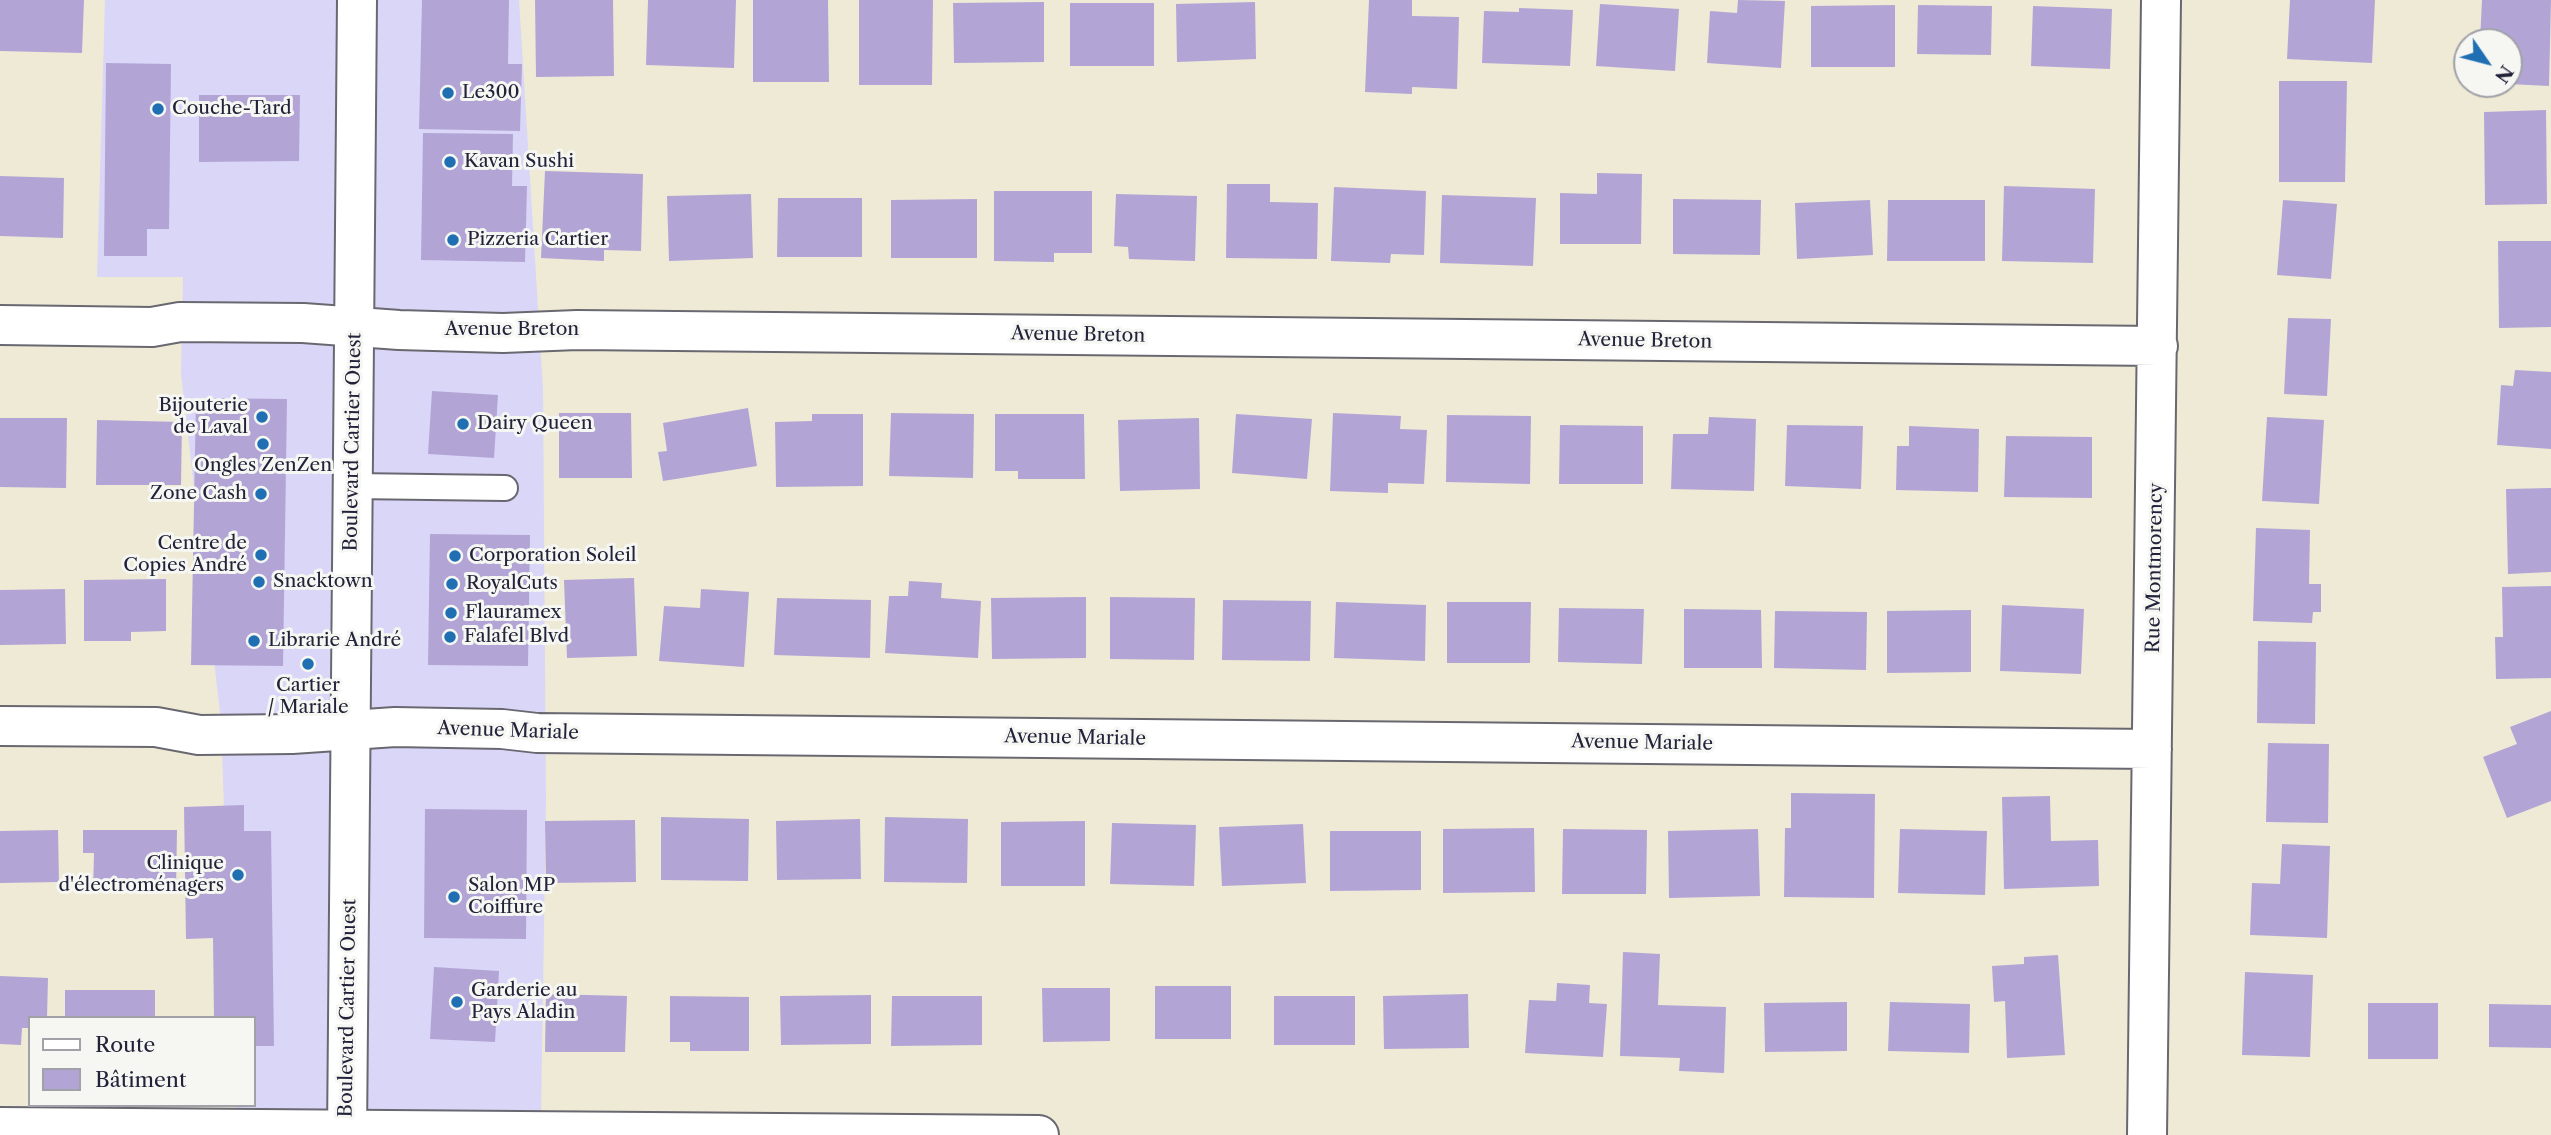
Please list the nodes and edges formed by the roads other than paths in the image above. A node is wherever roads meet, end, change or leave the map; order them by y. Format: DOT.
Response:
graph roads {
  1 [pos="357,0"];
  2 [pos="2161,0"];
  3 [pos="0,325"];
  4 [pos="354,327"];
  5 [pos="2158,346"];
  6 [pos="353,486"];
  7 [pos="505,488"];
  8 [pos="0,726"];
  9 [pos="351,730"];
  10 [pos="2152,749"];
  11 [pos="0,1127"];
  12 [pos="346,1133"];
  13 [pos="1039,1135"];
  14 [pos="2147,1135"];
  1 -- 4 [label="street, Boulevard Cartier Ouest"];
  2 -- 5 [label="street, Rue Montmorency"];
  3 -- 4 [label="street, Avenue Breton"];
  4 -- 5 [label="street, Avenue Breton"];
  4 -- 6 [label="street, Boulevard Cartier Ouest"];
  5 -- 10 [label="street, Rue Montmorency"];
  6 -- 7 [label="lane"];
  6 -- 9 [label="street, Boulevard Cartier Ouest"];
  8 -- 9 [label="street, Avenue Mariale"];
  9 -- 10 [label="street, Avenue Mariale"];
  9 -- 12 [label="street, Boulevard Cartier Ouest"];
  10 -- 14 [label="street, Rue Montmorency"];
  11 -- 12 [label="street"];
  12 -- 13 [label="street"];
}
